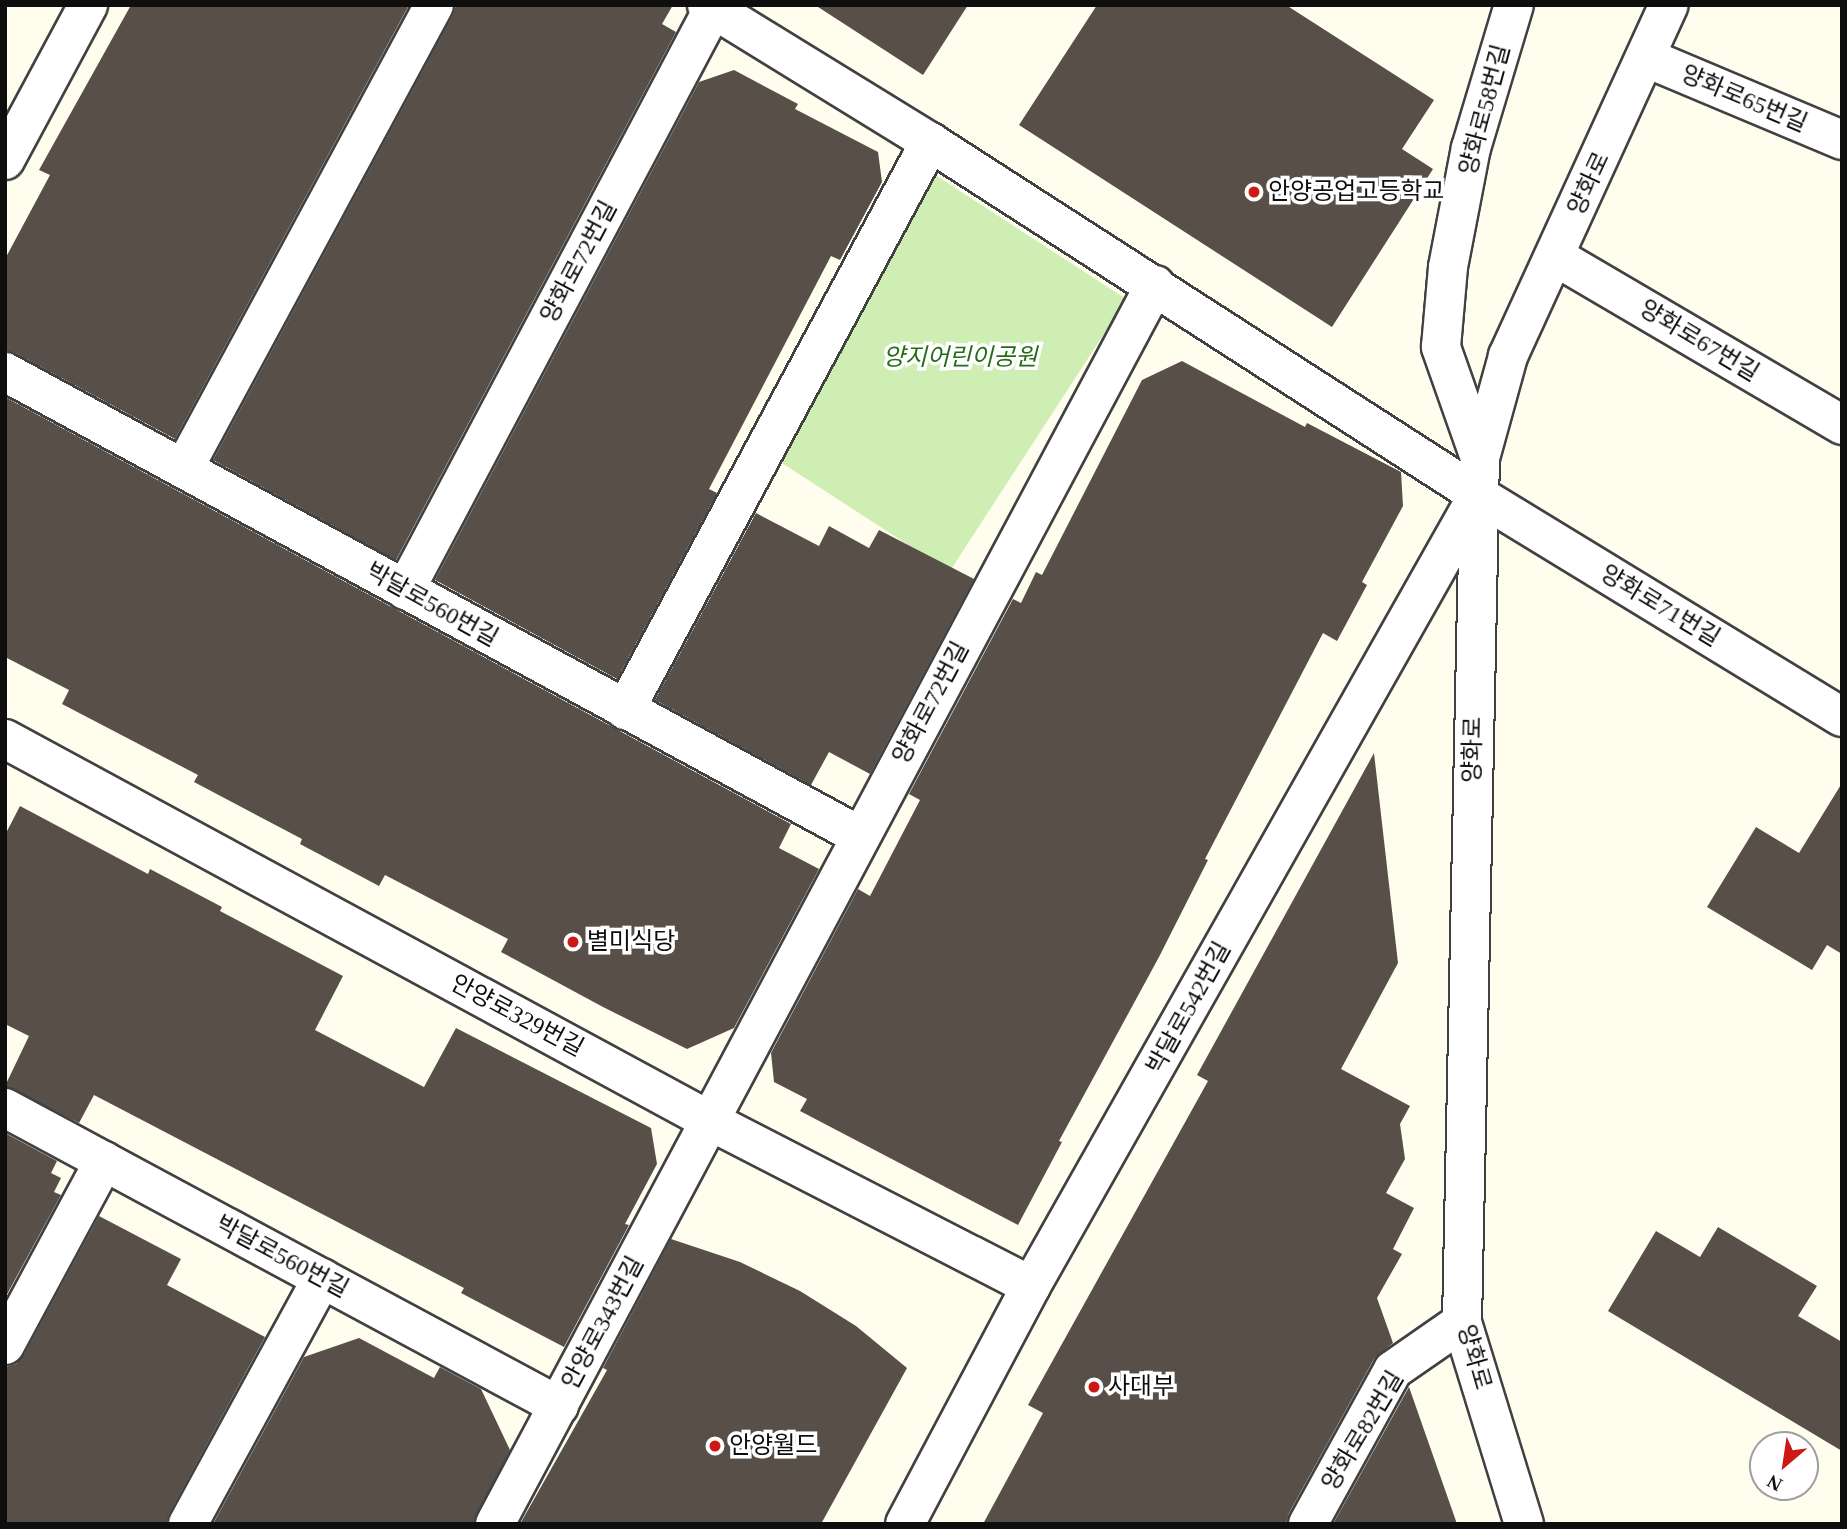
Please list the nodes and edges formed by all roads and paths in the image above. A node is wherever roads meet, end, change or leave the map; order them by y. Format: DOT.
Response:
graph roads {
  1 [pos="88,5"];
  2 [pos="434,5"];
  3 [pos="1514,5"];
  4 [pos="1669,5"];
  5 [pos="710,7"];
  6 [pos="1647,58"];
  7 [pos="1842,140"];
  8 [pos="929,142"];
  9 [pos="5,160"];
  10 [pos="1556,257"];
  11 [pos="1155,285"];
  12 [pos="5,372"];
  13 [pos="1842,425"];
  14 [pos="184,468"];
  15 [pos="1479,477"];
  16 [pos="405,590"];
  17 [pos="625,710"];
  18 [pos="1842,716"];
  19 [pos="5,739"];
  20 [pos="860,836"];
  21 [pos="5,1108"];
  22 [pos="710,1121"];
  23 [pos="104,1161"];
  24 [pos="322,1278"];
  25 [pos="1031,1286"];
  26 [pos="1462,1322"];
  27 [pos="5,1345"];
  28 [pos="559,1406"];
  29 [pos="188,1524"];
  30 [pos="495,1524"];
  31 [pos="905,1524"];
  32 [pos="1308,1524"];
  33 [pos="1524,1524"];
  1 -- 9 [label="street"];
  2 -- 14 [label="street"];
  3 -- 15 [label="street, 양화로58번길"];
  4 -- 6 [label="street, 양화로"];
  5 -- 8 [label="street, 양화로72번길"];
  5 -- 16 [label="street, 양화로72번길"];
  6 -- 7 [label="street, 양화로65번길"];
  6 -- 10 [label="street, 양화로"];
  8 -- 11 [label="street, 양화로72번길"];
  8 -- 17 [label="street"];
  10 -- 13 [label="street, 양화로67번길"];
  10 -- 15 [label="street, 양화로"];
  11 -- 15 [label="street, 양화로72번길"];
  11 -- 20 [label="street, 양화로72번길"];
  12 -- 14 [label="street, 박달로560번길"];
  14 -- 16 [label="street, 박달로560번길"];
  15 -- 18 [label="street, 양화로71번길"];
  15 -- 25 [label="street, 박달로542번길"];
  15 -- 26 [label="street, 양화로"];
  16 -- 17 [label="street, 박달로560번길"];
  17 -- 20 [label="street, 박달로560번길"];
  19 -- 22 [label="street, 안양로329번길"];
  20 -- 22 [label="street, 양화로72번길"];
  21 -- 23 [label="street, 박달로560번길"];
  22 -- 25 [label="street, 안양로329번길"];
  22 -- 28 [label="street, 안양로343번길"];
  23 -- 24 [label="street, 박달로560번길"];
  23 -- 27 [label="street"];
  24 -- 28 [label="street, 박달로560번길"];
  24 -- 29 [label="street"];
  25 -- 31 [label="street, 박달로542번길"];
  26 -- 32 [label="street, 양화로82번길"];
  26 -- 33 [label="street, 양화로"];
  28 -- 30 [label="street, 안양로343번길"];
}
